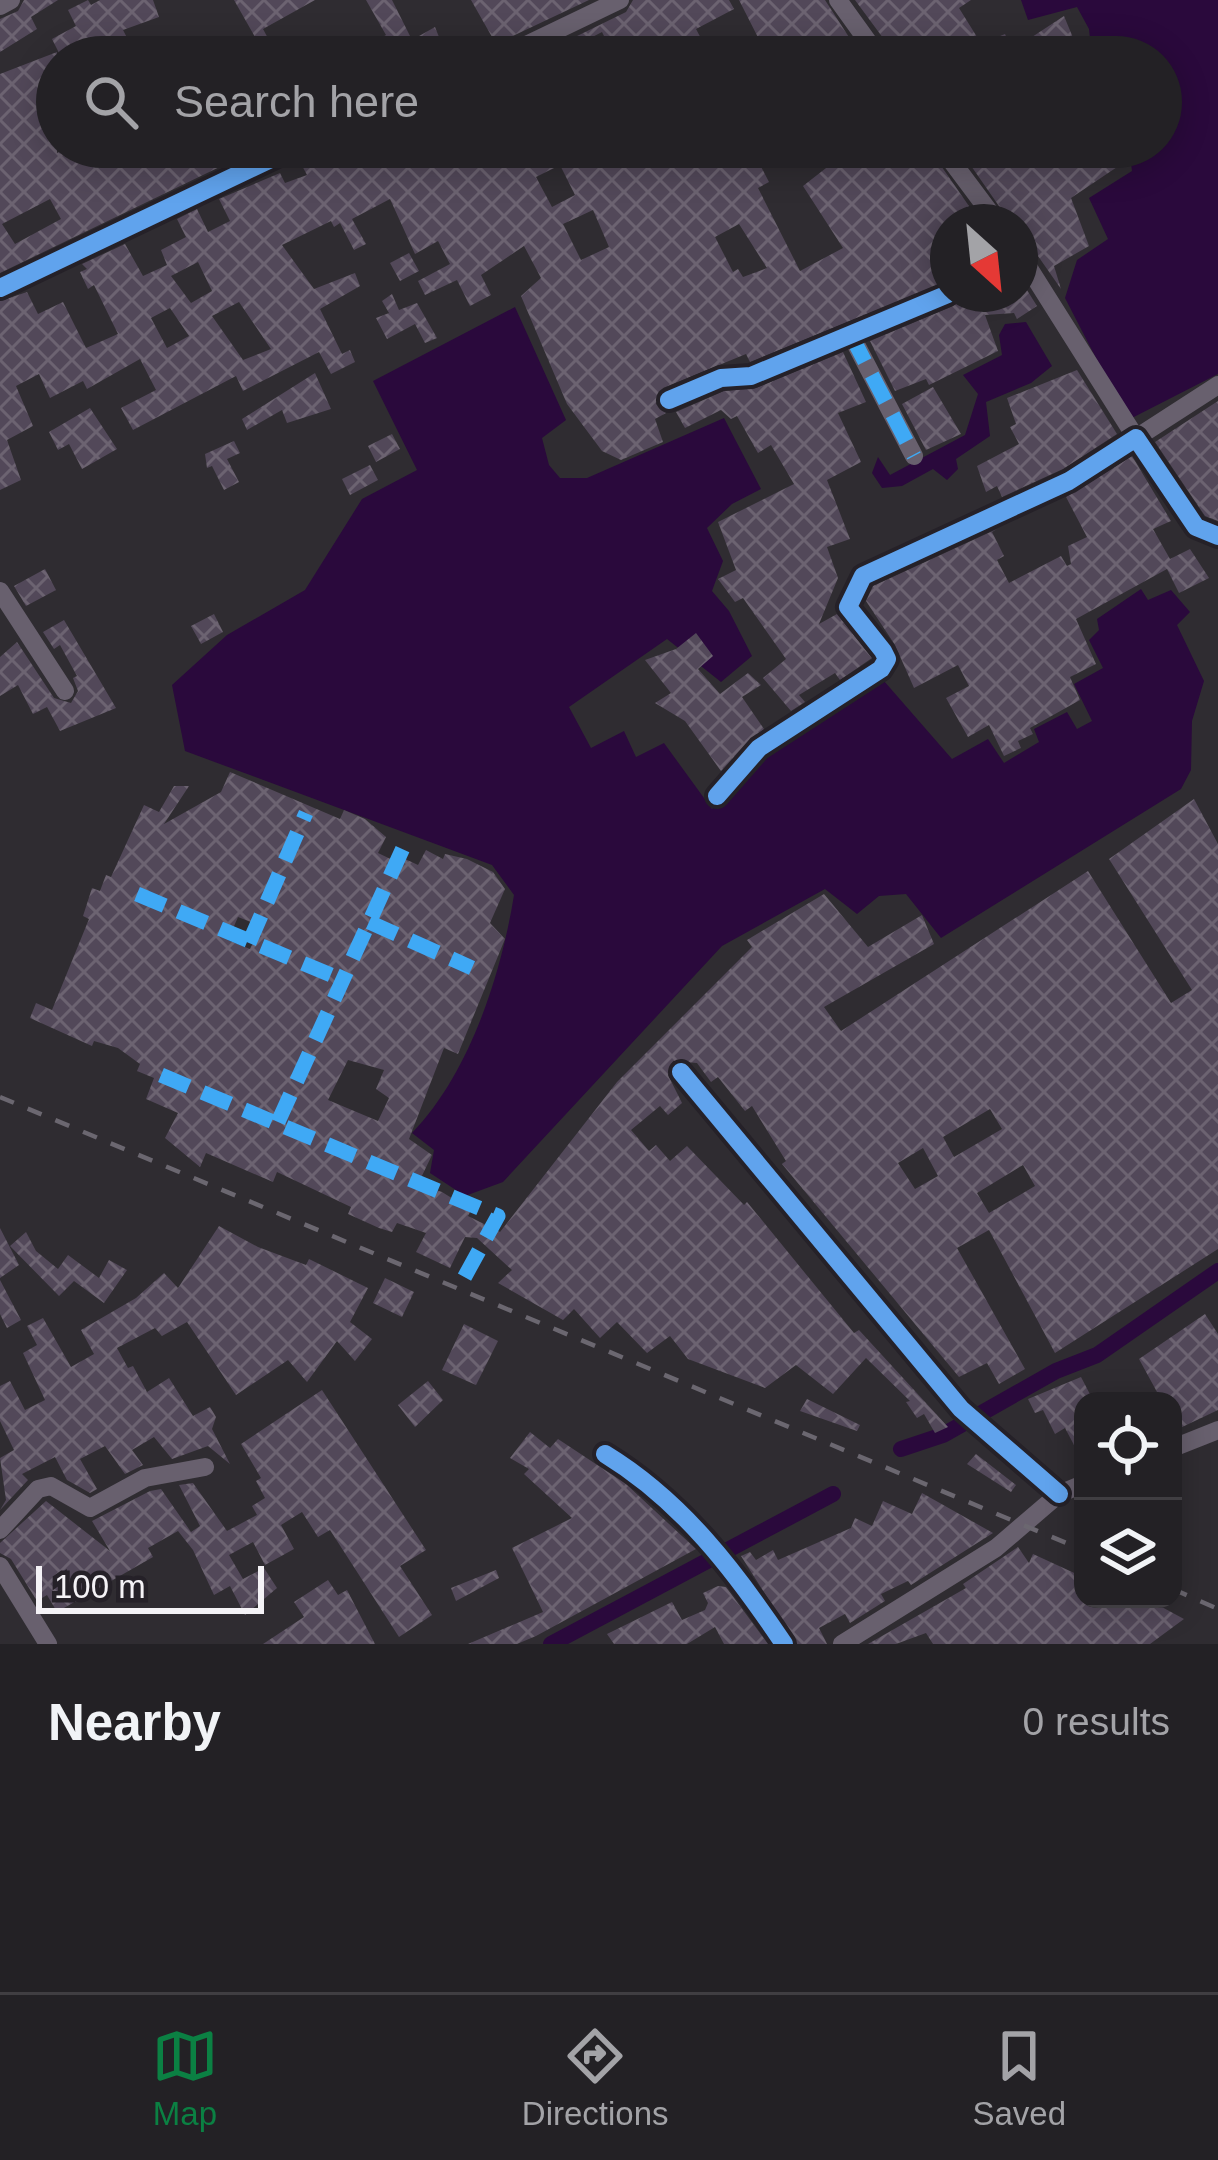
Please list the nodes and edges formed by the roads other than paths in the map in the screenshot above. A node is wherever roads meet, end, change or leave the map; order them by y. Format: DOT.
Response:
graph roads {
  1 [pos="11,0"];
  2 [pos="620,0"];
  3 [pos="838,0"];
  4 [pos="0,6"];
  5 [pos="545,36"];
  6 [pos="864,36"];
  7 [pos="252,168"];
  8 [pos="957,168"];
  9 [pos="984,204"];
  10 [pos="1038,285"];
  11 [pos="0,288"];
  12 [pos="930,302"];
  13 [pos="851,335"];
  14 [pos="1218,385"];
  15 [pos="669,400"];
  16 [pos="1136,438"];
  17 [pos="914,456"];
  18 [pos="1218,536"];
  19 [pos="0,591"];
  20 [pos="64,691"];
  21 [pos="717,796"];
  22 [pos="681,1072"];
  23 [pos="1218,1430"];
  24 [pos="1182,1444"];
  25 [pos="605,1454"];
  26 [pos="206,1467"];
  27 [pos="1074,1488"];
  28 [pos="1058,1494"];
  29 [pos="0,1530"];
  30 [pos="0,1566"];
  31 [pos="40,1640"];
  32 [pos="784,1644"];
  33 [pos="842,1644"];
  1 -- 4 [label="street"];
  2 -- 5 [label="street"];
  3 -- 6 [label="street"];
  7 -- 11 [label="street"];
  8 -- 9 [label="street"];
  10 -- 16 [label="street"];
  12 -- 13 [label="street"];
  13 -- 15 [label="street"];
  13 -- 17 [label="street"];
  14 -- 16 [label="street"];
  16 -- 18 [label="street"];
  16 -- 21 [label="street"];
  19 -- 20 [label="street"];
  22 -- 28 [label="street"];
  23 -- 24 [label="street"];
  25 -- 32 [label="street"];
  26 -- 29 [label="street"];
  27 -- 28 [label="street"];
  28 -- 33 [label="street"];
  30 -- 31 [label="street"];
}
